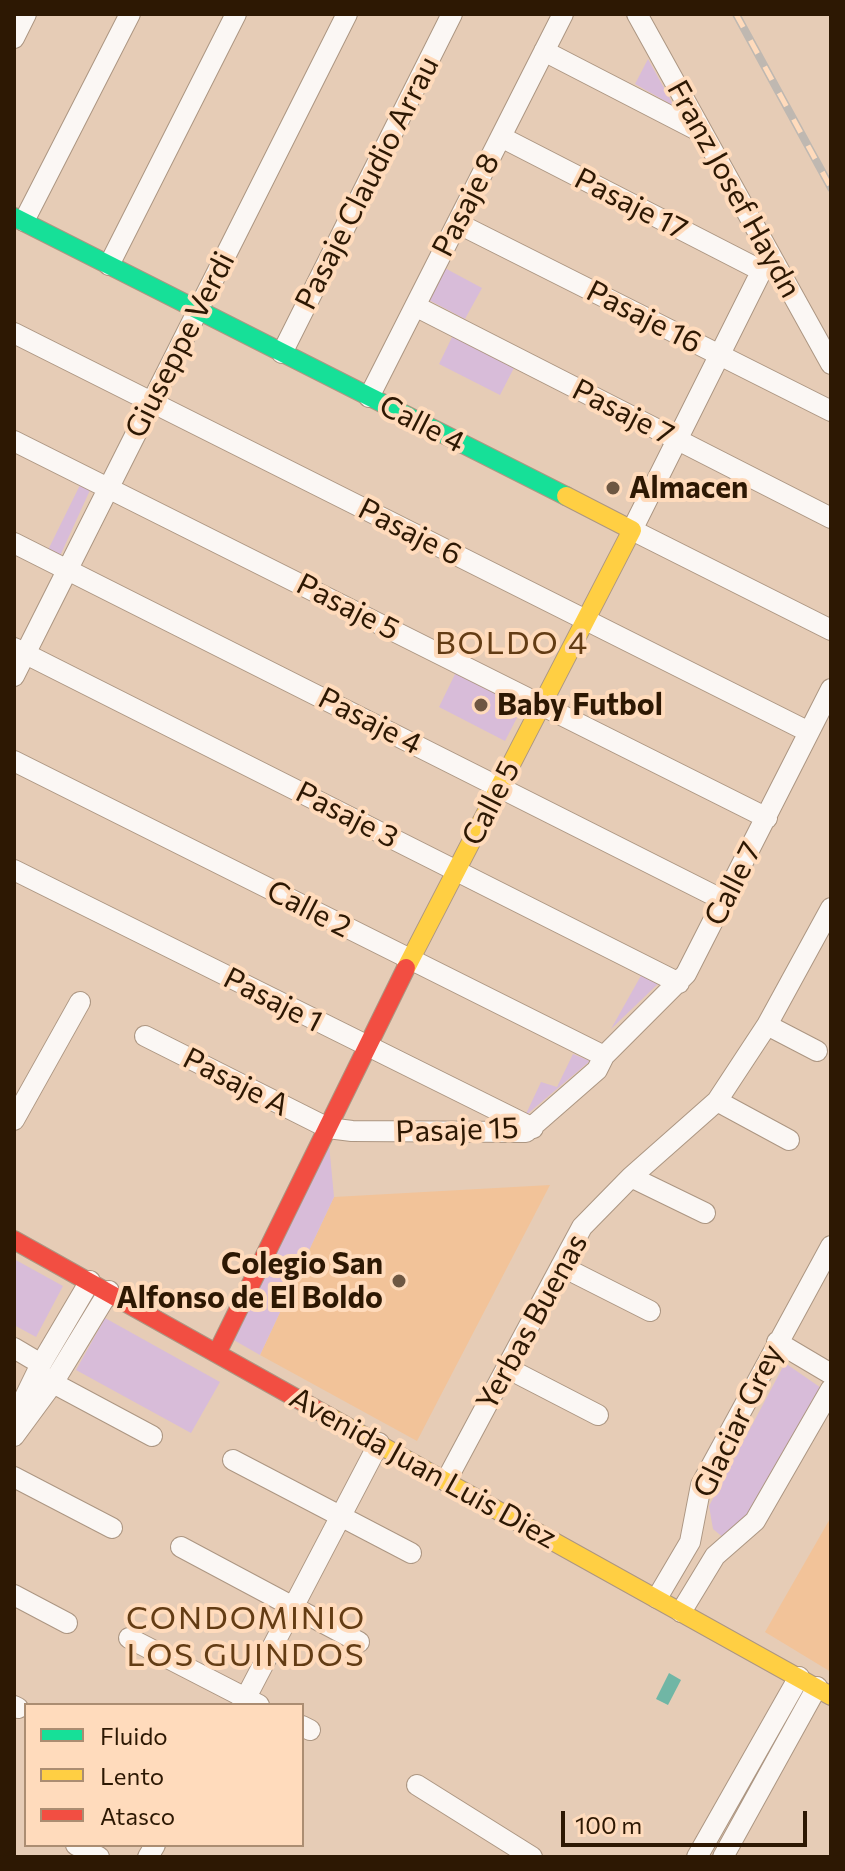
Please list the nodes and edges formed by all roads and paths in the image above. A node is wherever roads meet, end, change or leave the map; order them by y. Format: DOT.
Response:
graph roads {
  1 [pos="26,14"];
  2 [pos="130,14"];
  3 [pos="236,14"];
  4 [pos="347,14"];
  5 [pos="452,14"];
  6 [pos="563,14"];
  7 [pos="637,14"];
  8 [pos="14,38"];
  9 [pos="544,51"];
  10 [pos="702,132"];
  11 [pos="501,137"];
  12 [pos="19,219"];
  13 [pos="457,223"];
  14 [pos="766,264"];
  15 [pos="109,265"];
  16 [pos="415,306"];
  17 [pos="198,310"];
  18 [pos="14,333"];
  19 [pos="282,353"];
  20 [pos="720,355"];
  21 [pos="831,364"];
  22 [pos="369,397"];
  23 [pos="152,400"];
  24 [pos="831,411"];
  25 [pos="677,439"];
  26 [pos="14,441"];
  27 [pos="109,487"];
  28 [pos="831,518"];
  29 [pos="632,530"];
  30 [pos="14,543"];
  31 [pos="68,569"];
  32 [pos="584,622"];
  33 [pos="831,630"];
  34 [pos="20,651"];
  35 [pos="14,676"];
  36 [pos="831,689"];
  37 [pos="542,704"];
  38 [pos="807,731"];
  39 [pos="14,761"];
  40 [pos="500,786"];
  41 [pos="767,818"];
  42 [pos="14,870"];
  43 [pos="456,870"];
  44 [pos="725,901"];
  45 [pos="831,908"];
  46 [pos="822,944"];
  47 [pos="410,960"];
  48 [pos="679,983"];
  49 [pos="80,1002"];
  50 [pos="767,1025"];
  51 [pos="145,1036"];
  52 [pos="367,1047"];
  53 [pos="817,1051"];
  54 [pos="604,1056"];
  55 [pos="717,1101"];
  56 [pos="14,1120"];
  57 [pos="328,1128"];
  58 [pos="533,1128"];
  59 [pos="789,1140"];
  60 [pos="631,1177"];
  61 [pos="705,1213"];
  62 [pos="14,1240"];
  63 [pos="831,1246"];
  64 [pos="561,1266"];
  65 [pos="100,1286"];
  66 [pos="650,1311"];
  67 [pos="777,1342"];
  68 [pos="14,1348"];
  69 [pos="217,1353"];
  70 [pos="41,1364"];
  71 [pos="507,1368"];
  72 [pos="831,1374"];
  73 [pos="53,1383"];
  74 [pos="831,1389"];
  75 [pos="598,1415"];
  76 [pos="15,1434"];
  77 [pos="152,1436"];
  78 [pos="379,1443"];
  79 [pos="233,1460"];
  80 [pos="14,1477"];
  81 [pos="446,1481"];
  82 [pos="340,1515"];
  83 [pos="112,1528"];
  84 [pos="181,1547"];
  85 [pos="411,1553"];
  86 [pos="14,1595"];
  87 [pos="657,1598"];
  88 [pos="291,1606"];
  89 [pos="681,1612"];
  90 [pos="67,1623"];
  91 [pos="129,1638"];
  92 [pos="359,1642"];
  93 [pos="799,1677"];
  94 [pos="824,1692"];
  95 [pos="249,1703"];
  96 [pos="417,1785"];
  97 [pos="80,1847"];
  98 [pos="99,1857"];
  99 [pos="532,1857"];
  100 [pos="697,1857"];
  101 [pos="723,1857"];
  1 -- 8 [label="street"];
  2 -- 12 [label="street"];
  3 -- 15 [label="street"];
  4 -- 17 [label="street, Giuseppe Verdi"];
  5 -- 19 [label="street, Pasaje Claudio Arrau"];
  6 -- 9 [label="street, Pasaje 8"];
  7 -- 10 [label="street, Franz Josef Haydn"];
  9 -- 10 [label="street"];
  9 -- 11 [label="street, Pasaje 8"];
  10 -- 14 [label="street, Franz Josef Haydn"];
  11 -- 13 [label="street, Pasaje 8"];
  11 -- 14 [label="street, Pasaje 17"];
  12 -- 15 [label="street, Calle 4"];
  13 -- 16 [label="street, Pasaje 8"];
  13 -- 20 [label="street, Pasaje 16"];
  14 -- 20 [label="street, Calle 5"];
  14 -- 21 [label="street, Franz Josef Haydn"];
  15 -- 17 [label="street, Calle 4"];
  16 -- 22 [label="street, Pasaje 8"];
  16 -- 25 [label="street, Pasaje 7"];
  17 -- 19 [label="street, Calle 4"];
  17 -- 23 [label="street, Giuseppe Verdi"];
  18 -- 23 [label="street, Pasaje 6"];
  19 -- 22 [label="street, Calle 4"];
  20 -- 24 [label="street, Pasaje 16"];
  20 -- 25 [label="street, Calle 5"];
  22 -- 29 [label="street, Calle 4"];
  23 -- 27 [label="street, Giuseppe Verdi"];
  23 -- 32 [label="street, Pasaje 6"];
  25 -- 28 [label="street, Pasaje 7"];
  25 -- 29 [label="street, Calle 5"];
  26 -- 27 [label="street, Pasaje 5"];
  27 -- 31 [label="street, Giuseppe Verdi"];
  27 -- 37 [label="street, Pasaje 5"];
  29 -- 32 [label="street, Calle 5"];
  29 -- 33 [label="street, Calle 4"];
  30 -- 31 [label="street, Pasaje 4"];
  31 -- 34 [label="street, Giuseppe Verdi"];
  31 -- 40 [label="street, Pasaje 4"];
  32 -- 37 [label="street, Calle 5"];
  32 -- 38 [label="street, Pasaje 6"];
  34 -- 35 [label="street, Giuseppe Verdi"];
  34 -- 43 [label="street, Pasaje 3"];
  36 -- 38 [label="street, Calle 7"];
  37 -- 40 [label="street, Calle 5"];
  37 -- 41 [label="street, Pasaje 5"];
  38 -- 41 [label="street, Calle 7"];
  39 -- 47 [label="street, Calle 2"];
  40 -- 43 [label="street, Calle 5"];
  40 -- 44 [label="street, Pasaje 4"];
  41 -- 44 [label="street, Calle 7"];
  42 -- 52 [label="street, Pasaje 1"];
  43 -- 47 [label="street, Calle 5"];
  43 -- 48 [label="street, Pasaje 3"];
  44 -- 48 [label="street, Calle 7"];
  45 -- 46 [label="street, Yerbas Buenas"];
  46 -- 50 [label="street, Yerbas Buenas"];
  47 -- 52 [label="street, Calle 5"];
  47 -- 54 [label="street, Calle 2"];
  48 -- 54 [label="street, Calle 7"];
  49 -- 56 [label="street"];
  50 -- 53 [label="street"];
  50 -- 55 [label="street, Yerbas Buenas"];
  51 -- 57 [label="street, Pasaje A"];
  52 -- 57 [label="street, Calle 5"];
  52 -- 58 [label="street, Pasaje 1"];
  54 -- 58 [label="street, Pasaje 15"];
  55 -- 59 [label="street"];
  55 -- 60 [label="street, Yerbas Buenas"];
  57 -- 58 [label="street, Pasaje 15"];
  57 -- 69 [label="street, Calle 5"];
  60 -- 61 [label="street"];
  60 -- 64 [label="street, Yerbas Buenas"];
  62 -- 65 [label="street, Avenida Juan Luis Diez"];
  63 -- 67 [label="street, Glaciar Grey"];
  64 -- 66 [label="street"];
  64 -- 71 [label="street, Yerbas Buenas"];
  65 -- 69 [label="street, Avenida Juan Luis Diez"];
  65 -- 70 [label="street"];
  65 -- 73 [label="street"];
  67 -- 72 [label="street"];
  67 -- 87 [label="street, Glaciar Grey"];
  68 -- 70 [label="street"];
  69 -- 78 [label="street, Avenida Juan Luis Diez"];
  70 -- 76 [label="street"];
  71 -- 75 [label="street"];
  71 -- 81 [label="street, Yerbas Buenas"];
  73 -- 76 [label="street"];
  73 -- 77 [label="street"];
  74 -- 89 [label="street"];
  78 -- 81 [label="street, Avenida Juan Luis Diez"];
  78 -- 82 [label="street"];
  79 -- 82 [label="street"];
  80 -- 83 [label="street"];
  81 -- 87 [label="street, Avenida Juan Luis Diez"];
  82 -- 85 [label="street"];
  82 -- 88 [label="street"];
  84 -- 88 [label="street"];
  86 -- 90 [label="street"];
  87 -- 89 [label="street, Avenida Juan Luis Diez"];
  88 -- 92 [label="street"];
  88 -- 95 [label="street"];
  89 -- 93 [label="street, Avenida Juan Luis Diez"];
  91 -- 95 [label="street"];
  93 -- 94 [label="street, Avenida Juan Luis Diez"];
  93 -- 100 [label="street"];
  94 -- 101 [label="street"];
  96 -- 99 [label="street"];
  97 -- 98 [label="street"];
}
